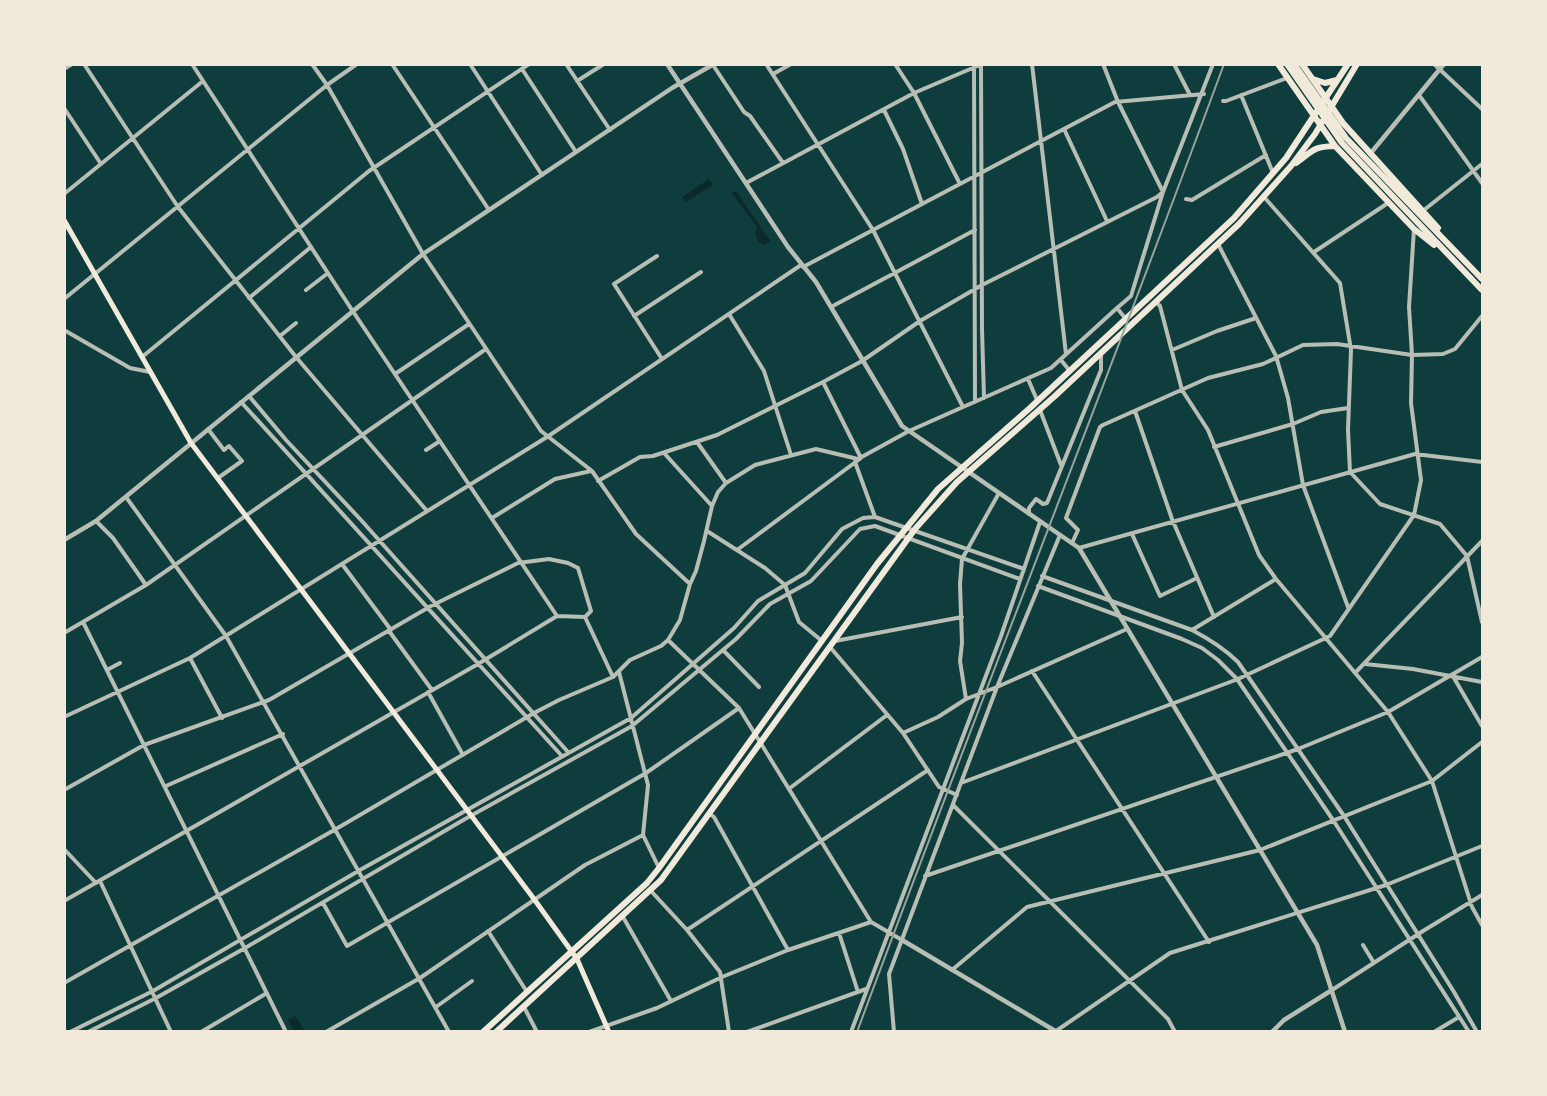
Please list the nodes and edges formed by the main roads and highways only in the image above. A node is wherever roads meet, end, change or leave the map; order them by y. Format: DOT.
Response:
graph roads {
  1 [pos="1278,64"];
  2 [pos="1287,64"];
  3 [pos="1294,64"];
  4 [pos="1302,64"];
  5 [pos="1348,64"];
  6 [pos="1357,64"];
  7 [pos="1312,78"];
  8 [pos="1338,79"];
  9 [pos="1301,80"];
  10 [pos="1326,99"];
  11 [pos="1331,107"];
  12 [pos="1314,118"];
  13 [pos="1320,126"];
  14 [pos="1335,146"];
  15 [pos="1291,166"];
  16 [pos="1376,175"];
  17 [pos="64,220"];
  18 [pos="1459,254"];
  19 [pos="1457,264"];
  20 [pos="1482,279"];
  21 [pos="1482,290"];
  22 [pos="759,738"];
  23 [pos="571,951"];
  24 [pos="577,959"];
  25 [pos="483,1032"];
  26 [pos="496,1032"];
  27 [pos="609,1032"];
  1 -- 12 [label="main road"];
  2 -- 9 [label="main road"];
  3 -- 9 [label="main road"];
  4 -- 7 [label="main road"];
  5 -- 8 [label="main road"];
  6 -- 11 [label="main road"];
  7 -- 8 [label="main road"];
  7 -- 10 [label="main road"];
  8 -- 10 [label="main road"];
  9 -- 16 [label="main road"];
  10 -- 11 [label="main road"];
  10 -- 12 [label="main road"];
  11 -- 13 [label="main road"];
  11 -- 18 [label="main road"];
  12 -- 13 [label="main road"];
  12 -- 22 [label="main road"];
  13 -- 14 [label="main road"];
  13 -- 15 [label="main road"];
  14 -- 15 [label="main road"];
  14 -- 19 [label="main road"];
  15 -- 22 [label="main road"];
  16 -- 18 [label="main road"];
  16 -- 19 [label="main road"];
  17 -- 23 [label="main road"];
  18 -- 20 [label="main road"];
  19 -- 21 [label="main road"];
  22 -- 23 [label="main road"];
  22 -- 24 [label="main road"];
  23 -- 24 [label="main road"];
  23 -- 25 [label="main road"];
  24 -- 26 [label="main road"];
  24 -- 27 [label="main road"];
}
